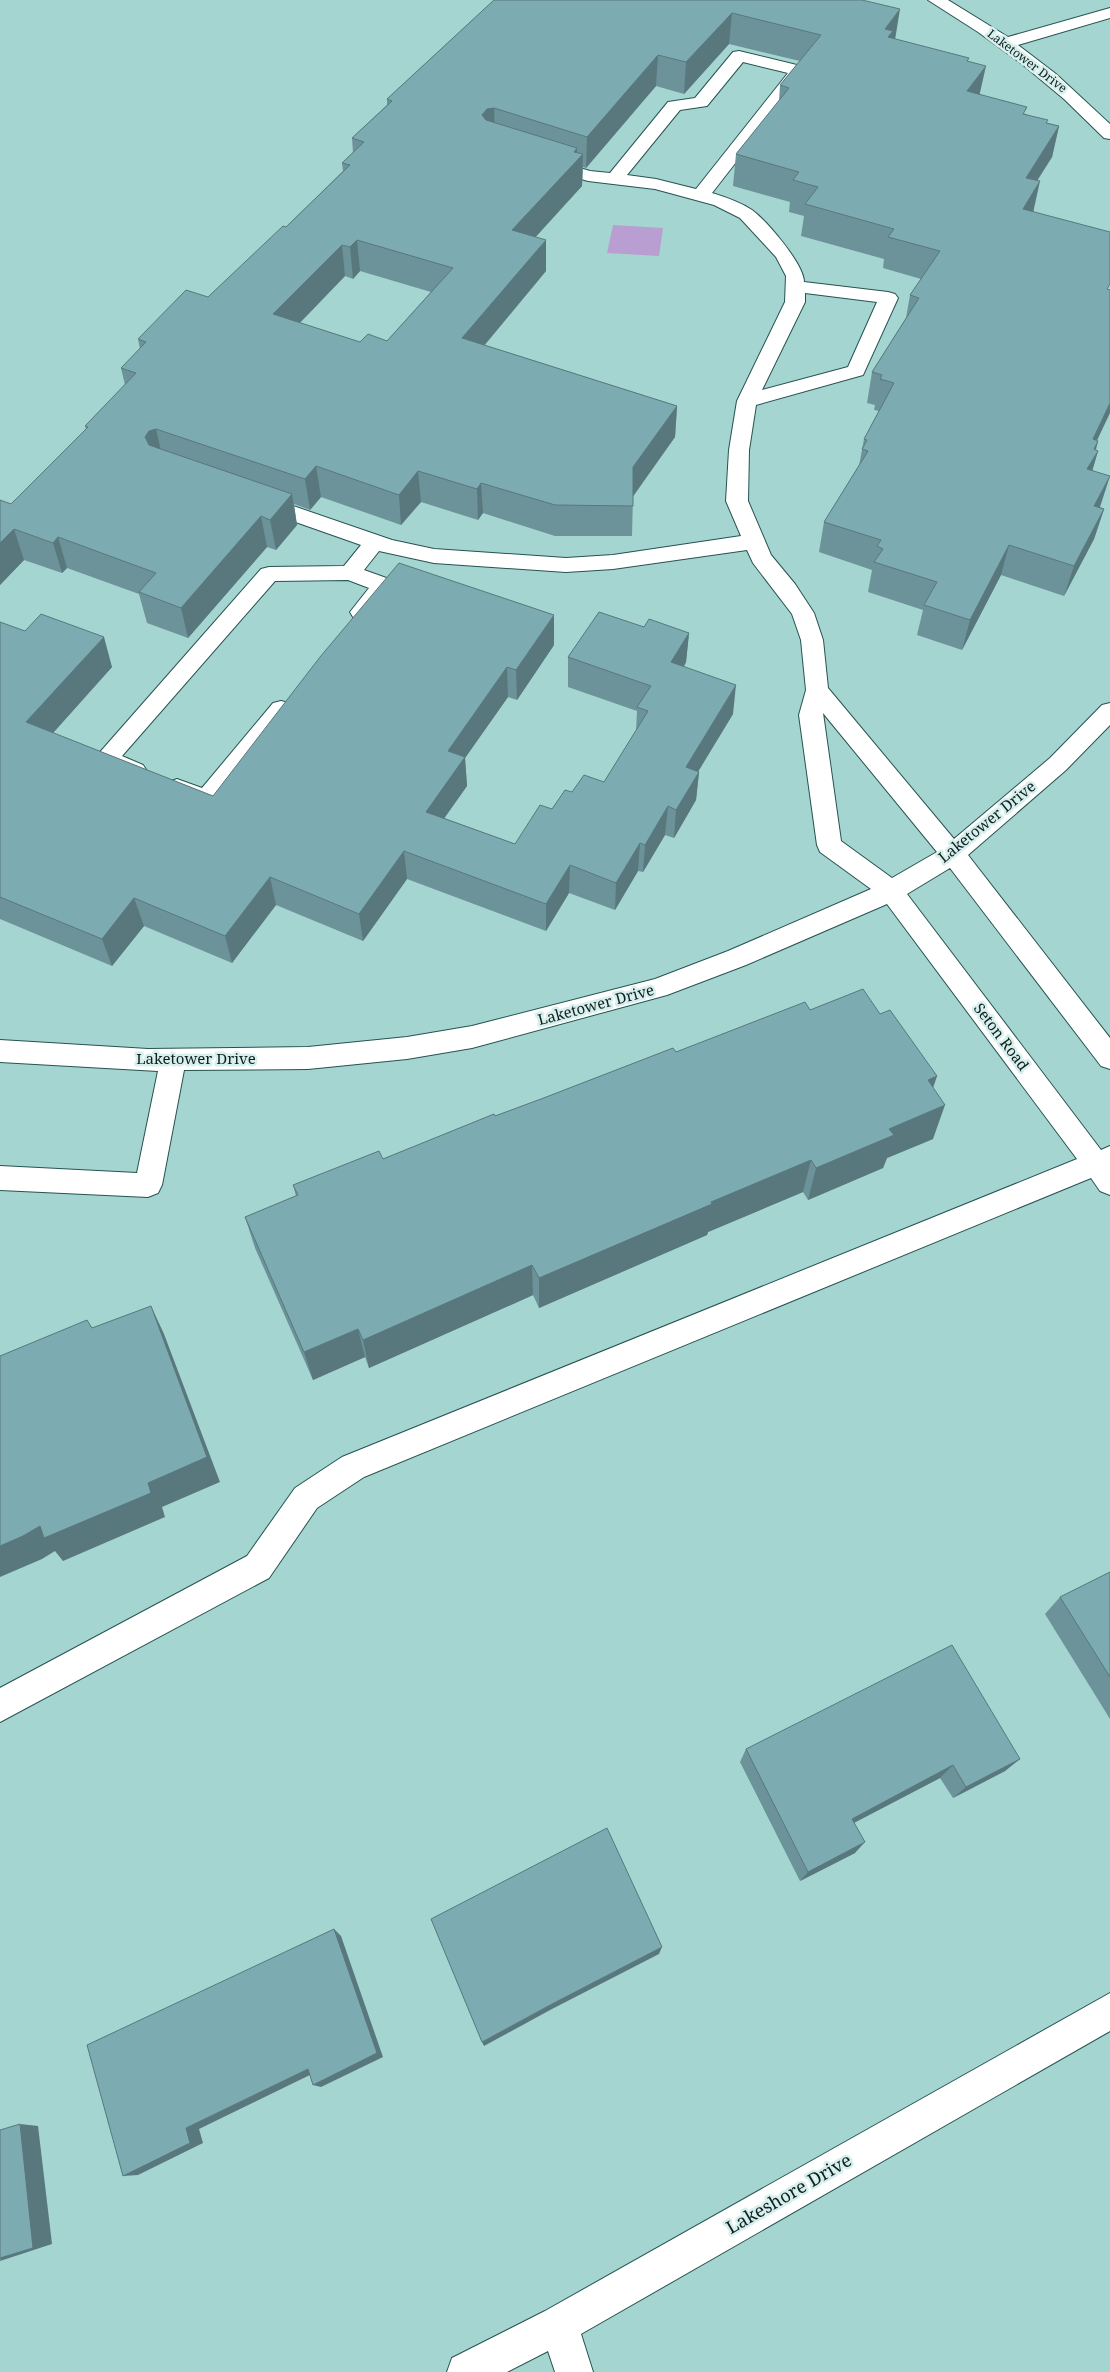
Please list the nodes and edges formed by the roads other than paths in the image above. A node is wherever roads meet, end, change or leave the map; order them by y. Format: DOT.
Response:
graph roads {
  1 [pos="936,0"];
  2 [pos="1110,13"];
  3 [pos="1006,43"];
  4 [pos="1110,134"];
  5 [pos="532,158"];
  6 [pos="615,179"];
  7 [pos="700,196"];
  8 [pos="795,286"];
  9 [pos="747,401"];
  10 [pos="237,494"];
  11 [pos="375,542"];
  12 [pos="754,542"];
  13 [pos="350,573"];
  14 [pos="346,631"];
  15 [pos="817,690"];
  16 [pos="295,693"];
  17 [pos="1110,711"];
  18 [pos="953,854"];
  19 [pos="891,891"];
  20 [pos="0,1051"];
  21 [pos="1110,1058"];
  22 [pos="173,1060"];
  23 [pos="1105,1169"];
  24 [pos="0,1178"];
  25 [pos="0,1706"];
  26 [pos="1110,2011"];
  27 [pos="559,2326"];
  28 [pos="466,2372"];
  29 [pos="574,2372"];
  1 -- 3 [label="street, Laketower Drive"];
  2 -- 3 [label="street"];
  3 -- 4 [label="street, Laketower Drive"];
  5 -- 6 [label="street"];
  6 -- 7 [label="street"];
  6 -- 7 [label="street"];
  7 -- 8 [label="street"];
  8 -- 9 [label="street"];
  8 -- 9 [label="street"];
  9 -- 12 [label="street"];
  10 -- 11 [label="street"];
  11 -- 12 [label="street"];
  11 -- 13 [label="street"];
  12 -- 15 [label="street"];
  13 -- 14 [label="street"];
  13 -- 16 [label="street"];
  15 -- 18 [label="street"];
  15 -- 19 [label="street, Seton Road"];
  17 -- 18 [label="street, Laketower Drive"];
  18 -- 19 [label="street, Laketower Drive"];
  18 -- 21 [label="street"];
  19 -- 22 [label="street, Laketower Drive"];
  19 -- 23 [label="street, Seton Road"];
  20 -- 22 [label="street, Laketower Drive"];
  22 -- 24 [label="street"];
  23 -- 25 [label="street"];
  26 -- 27 [label="street, Lakeshore Drive"];
  27 -- 28 [label="street, Lakeshore Drive"];
  27 -- 29 [label="street"];
}
